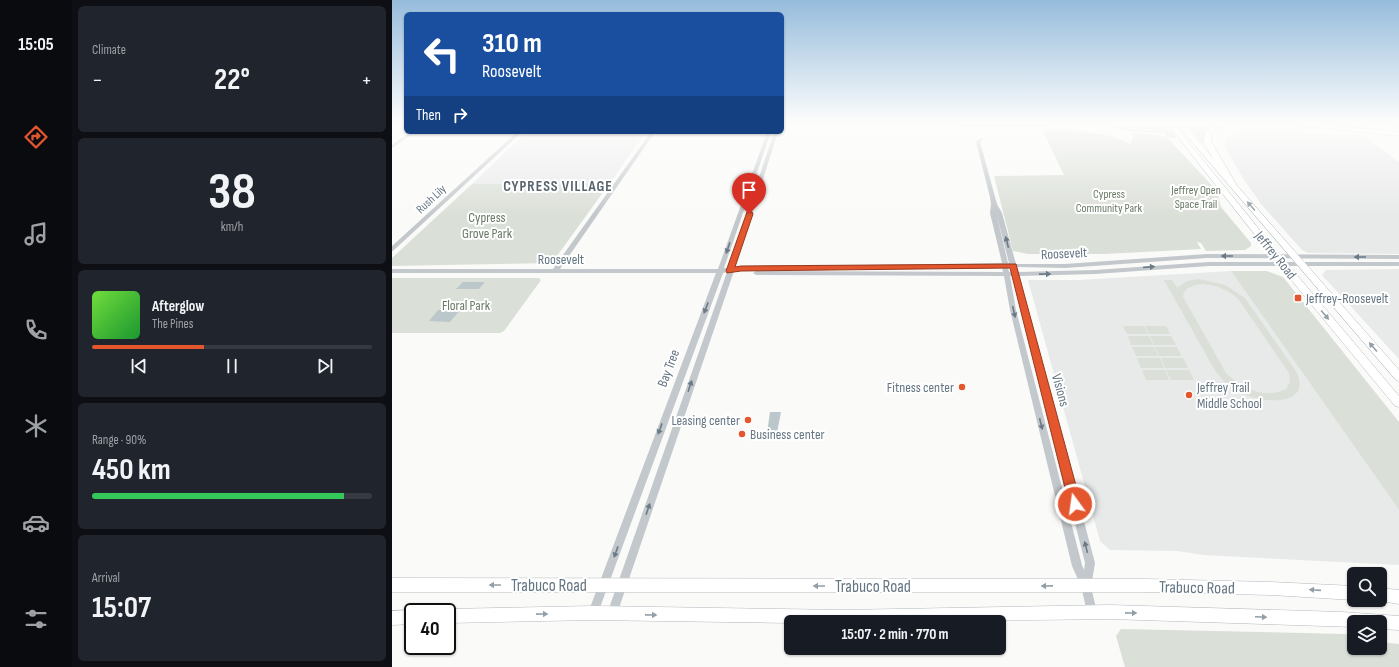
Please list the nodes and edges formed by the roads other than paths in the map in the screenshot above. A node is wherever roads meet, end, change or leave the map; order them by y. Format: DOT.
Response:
graph roads {
  1 [pos="496,154"];
  2 [pos="637,154"];
  3 [pos="761,154"];
  4 [pos="769,154"];
  5 [pos="981,154"];
  6 [pos="1198,154"];
  7 [pos="1204,154"];
  8 [pos="1215,154"];
  9 [pos="1232,184"];
  10 [pos="392,249"];
  11 [pos="1294,257"];
  12 [pos="1399,257"];
  13 [pos="1280,260"];
  14 [pos="1300,264"];
  15 [pos="1399,264"];
  16 [pos="1010,270"];
  17 [pos="392,271"];
  18 [pos="555,271"];
  19 [pos="720,271"];
  20 [pos="730,271"];
  21 [pos="1399,377"];
  22 [pos="1399,403"];
  23 [pos="392,585"];
  24 [pos="604,585"];
  25 [pos="1086,585"];
  26 [pos="621,586"];
  27 [pos="1347,593"];
  28 [pos="1387,595"];
  29 [pos="1399,596"];
  30 [pos="1092,612"];
  31 [pos="593,613"];
  32 [pos="612,614"];
  33 [pos="456,616"];
  34 [pos="404,617"];
  35 [pos="392,618"];
  36 [pos="1399,623"];
  1 -- 10 [label="street, Rush Lily"];
  2 -- 18 [label="street"];
  3 -- 19 [label="street, Bay Tree, one-way"];
  4 -- 20 [label="street, Bay Tree"];
  5 -- 16 [label="street, Visions"];
  6 -- 13 [label="main road, Jeffrey Road"];
  7 -- 9 [label="main road, Jeffrey Road"];
  8 -- 9 [label="highway"];
  11 -- 9 [label="main road, Jeffrey Road, one-way"];
  12 -- 11 [label="street, Roosevelt, one-way"];
  11 -- 13 [label="street, Roosevelt"];
  11 -- 14 [label="main road, Jeffrey Road"];
  13 -- 14 [label="street, Roosevelt"];
  13 -- 16 [label="street, Roosevelt"];
  13 -- 22 [label="main road, Jeffrey Road, one-way"];
  14 -- 15 [label="street, Roosevelt"];
  21 -- 14 [label="main road, Jeffrey Road, one-way"];
  16 -- 20 [label="street, Roosevelt"];
  16 -- 25 [label="street, Visions, one-way"];
  25 -- 16 [label="street, Visions, one-way"];
  17 -- 18 [label="street, Roosevelt"];
  18 -- 19 [label="street, Roosevelt"];
  19 -- 20 [label="street, Roosevelt"];
  19 -- 24 [label="street, Bay Tree, one-way"];
  26 -- 20 [label="street, Bay Tree, one-way"];
  24 -- 23 [label="main road, Trabuco Road, one-way"];
  24 -- 26 [label="main road, Trabuco Road"];
  24 -- 31 [label="street, Bay Tree"];
  25 -- 26 [label="main road, Trabuco Road, one-way"];
  27 -- 25 [label="main road, Trabuco Road, one-way"];
  25 -- 30 [label="street, Visions"];
  26 -- 32 [label="street, Bay Tree"];
  28 -- 29 [label="main road"];
  32 -- 30 [label="main road, Trabuco Road, one-way"];
  30 -- 36 [label="main road, Trabuco Road, one-way"];
  31 -- 32 [label="main road, Trabuco Road"];
  33 -- 31 [label="main road, Trabuco Road, one-way"];
  34 -- 35 [label="main road"];
}
